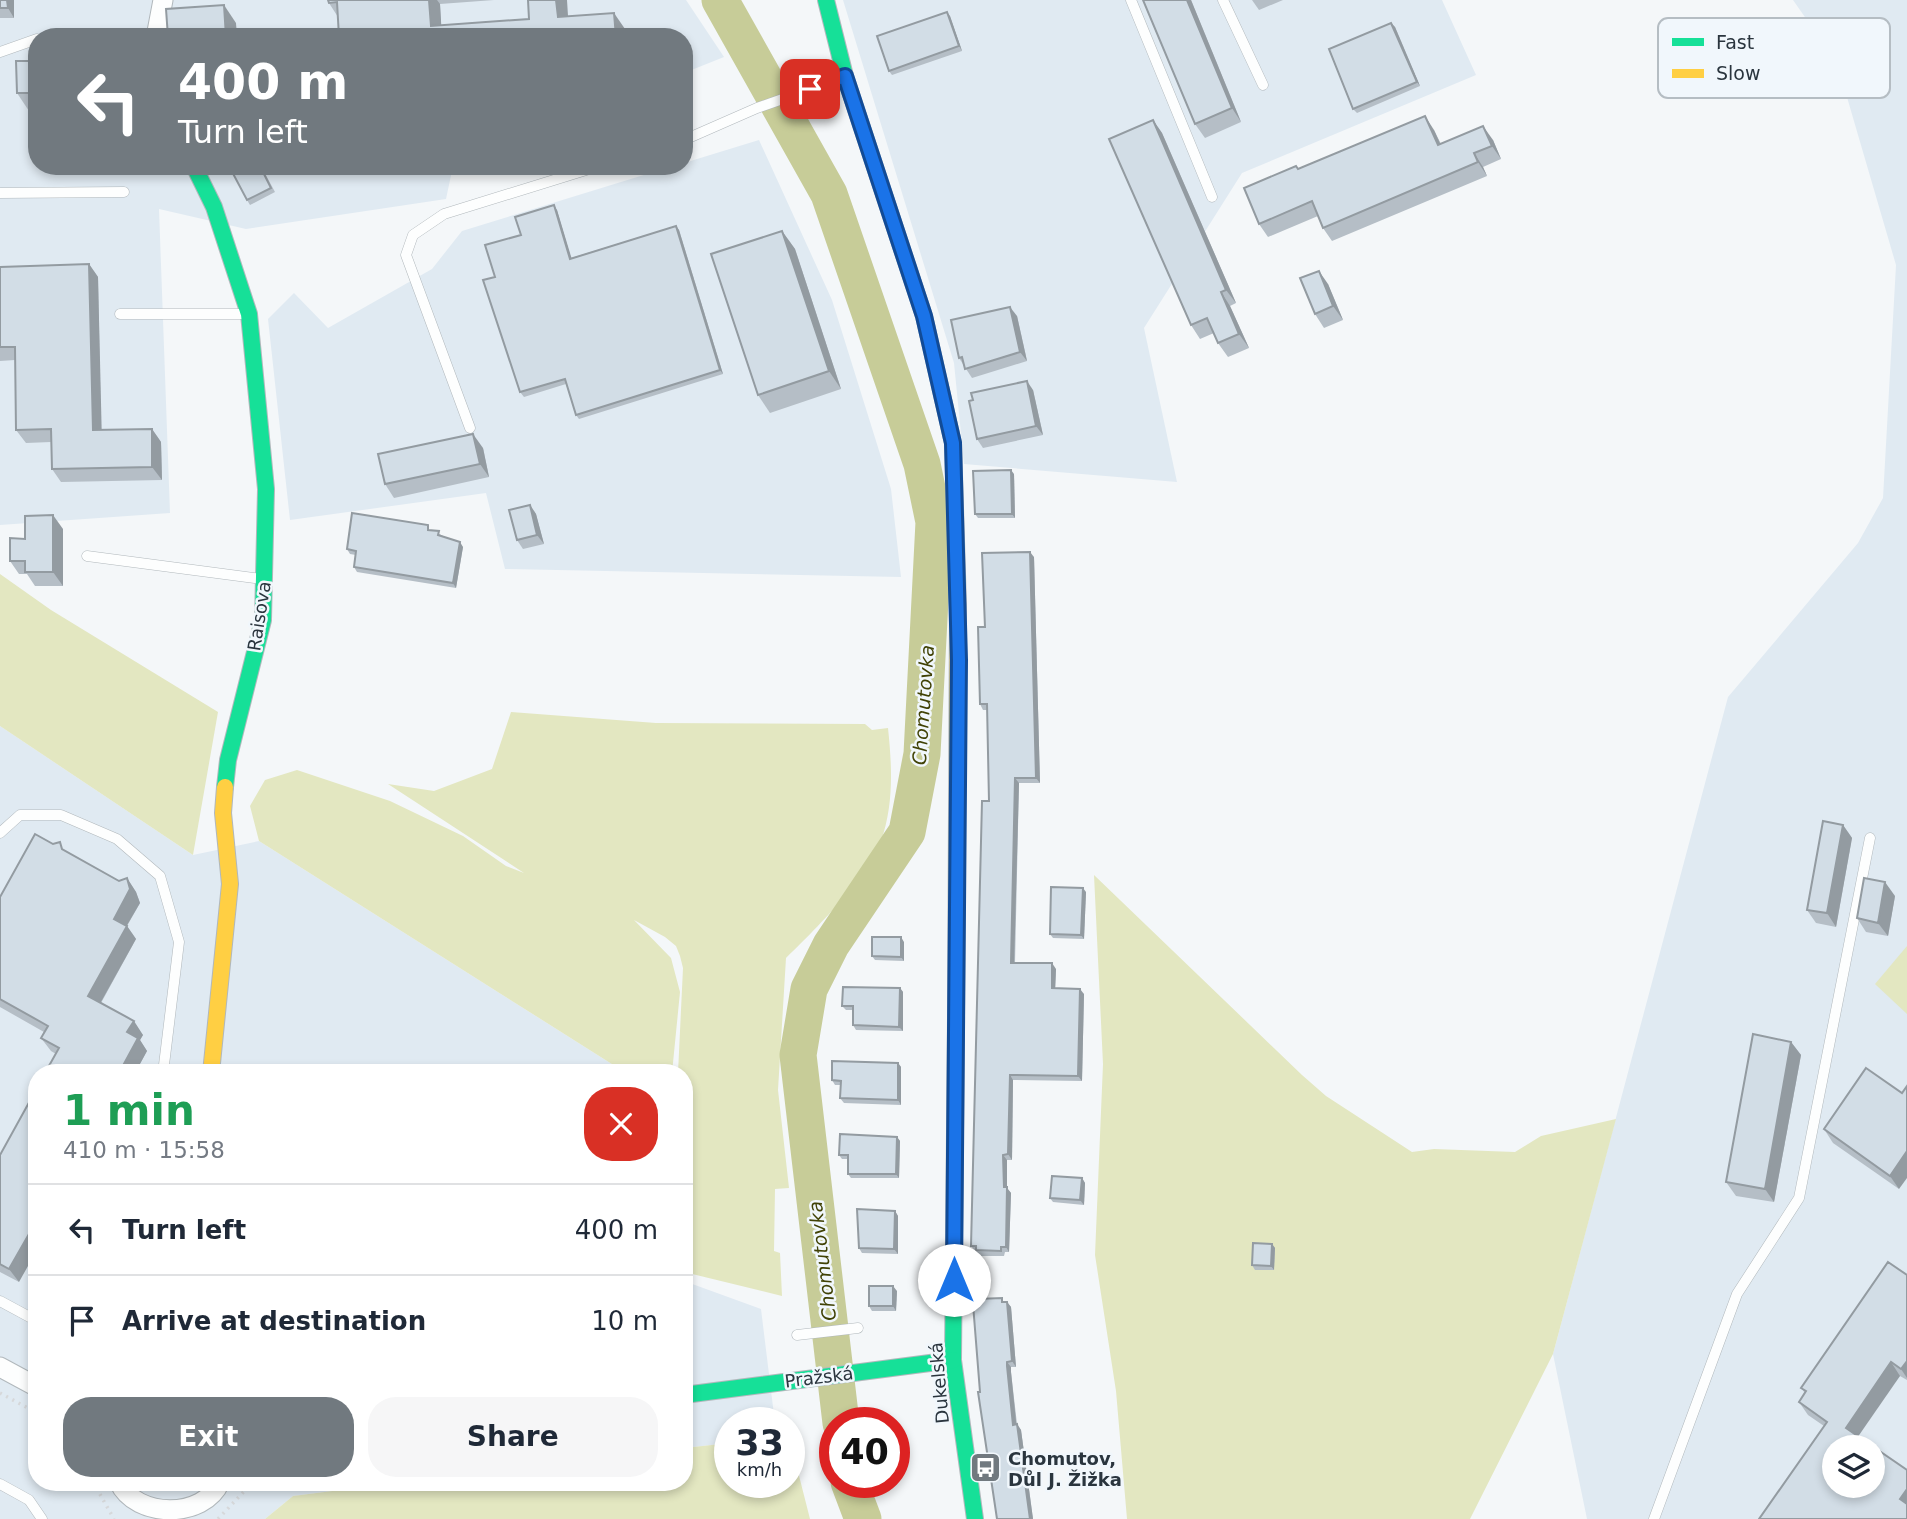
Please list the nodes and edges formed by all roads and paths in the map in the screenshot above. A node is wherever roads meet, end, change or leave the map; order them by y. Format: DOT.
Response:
graph roads {
  1 [pos="163,0"];
  2 [pos="826,0"];
  3 [pos="1131,0"];
  4 [pos="1223,0"];
  5 [pos="158,28"];
  6 [pos="28,42"];
  7 [pos="0,52"];
  8 [pos="845,76"];
  9 [pos="1263,85"];
  10 [pos="693,136"];
  11 [pos="198,175"];
  12 [pos="570,175"];
  13 [pos="124,192"];
  14 [pos="0,193"];
  15 [pos="1212,197"];
  16 [pos="120,314"];
  17 [pos="249,314"];
  18 [pos="470,428"];
  19 [pos="87,556"];
  20 [pos="266,580"];
  21 [pos="0,833"];
  22 [pos="1870,838"];
  23 [pos="164,1064"];
  24 [pos="212,1064"];
  25 [pos="0,1301"];
  26 [pos="28,1316"];
  27 [pos="858,1328"];
  28 [pos="797,1335"];
  29 [pos="953,1360"];
  30 [pos="0,1367"];
  31 [pos="28,1382"];
  32 [pos="0,1393"];
  33 [pos="693,1394"];
  34 [pos="28,1408"];
  35 [pos="0,1484"];
  36 [pos="98,1491"];
  37 [pos="125,1491"];
  38 [pos="215,1491"];
  39 [pos="244,1491"];
  40 [pos="164,1518"];
  41 [pos="42,1519"];
  42 [pos="114,1519"];
  43 [pos="218,1519"];
  44 [pos="975,1519"];
  45 [pos="1654,1519"];
  1 -- 5 [label="street"];
  2 -- 8 [label="street, Dukelská"];
  3 -- 15 [label="lane"];
  4 -- 9 [label="lane"];
  6 -- 7 [label="lane"];
  8 -- 10 [label="lane"];
  8 -- 29 [label="street, Dukelská"];
  11 -- 17 [label="street, Raisova"];
  12 -- 18 [label="lane"];
  13 -- 14 [label="lane"];
  16 -- 17 [label="lane"];
  17 -- 20 [label="street, Raisova"];
  19 -- 20 [label="lane"];
  20 -- 24 [label="street, Raisova"];
  21 -- 23 [label="lane"];
  22 -- 45 [label="lane"];
  25 -- 26 [label="lane"];
  27 -- 28 [label="lane"];
  29 -- 33 [label="street, Pražská"];
  29 -- 44 [label="street, Dukelská"];
  30 -- 31 [label="street"];
  32 -- 34 [label="path"];
  35 -- 41 [label="lane"];
  36 -- 42 [label="path"];
  37 -- 40 [label="street"];
  38 -- 40 [label="street"];
  39 -- 43 [label="path"];
}
